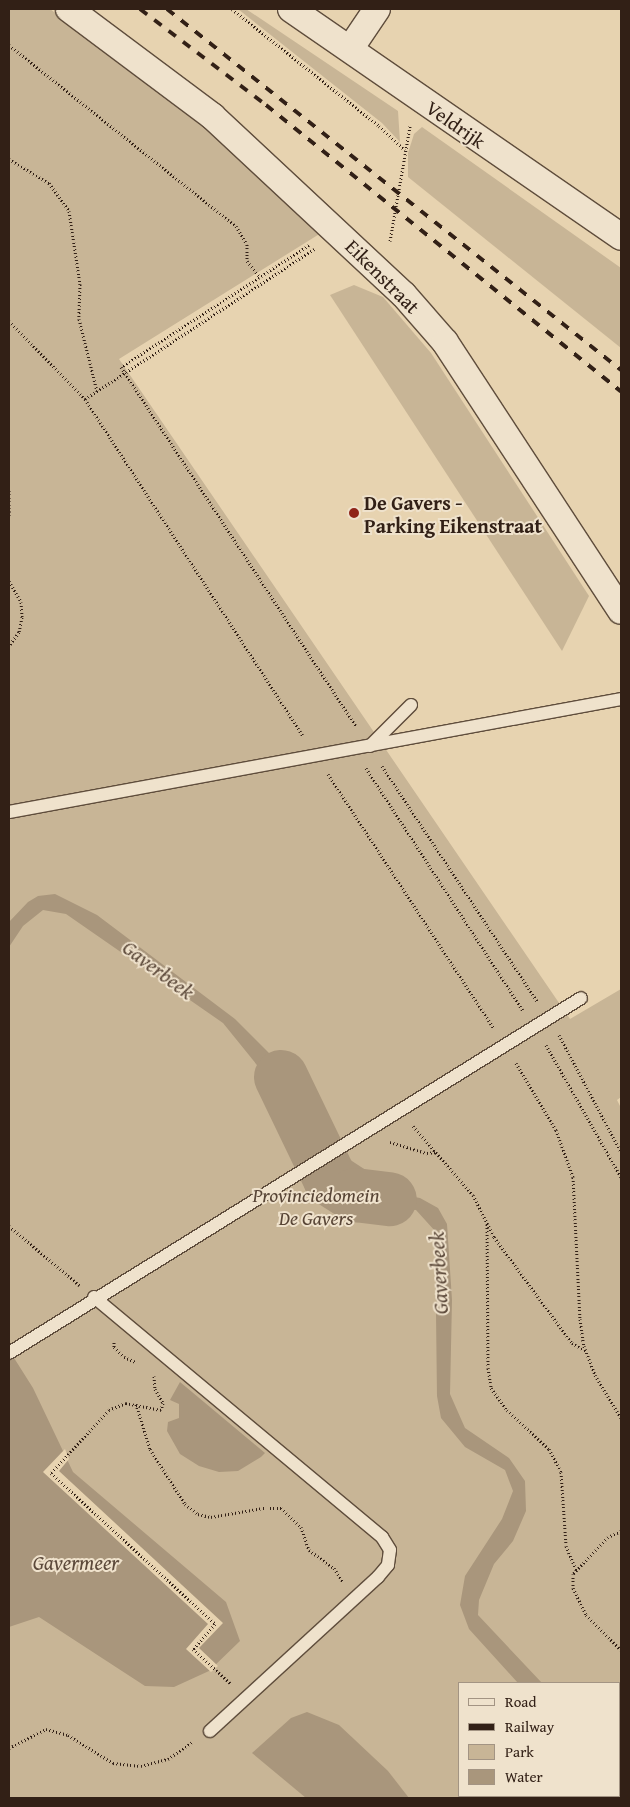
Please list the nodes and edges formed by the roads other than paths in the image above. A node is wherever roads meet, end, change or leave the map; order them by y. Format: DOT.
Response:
graph roads {
  1 [pos="69,9"];
  2 [pos="291,9"];
  3 [pos="377,9"];
  4 [pos="350,49"];
  5 [pos="621,237"];
  6 [pos="621,611"];
  7 [pos="621,699"];
  8 [pos="411,704"];
  9 [pos="370,746"];
  10 [pos="9,812"];
  11 [pos="581,998"];
  12 [pos="94,1297"];
  13 [pos="9,1353"];
  14 [pos="210,1731"];
  1 -- 6 [label="street, Eikenstraat"];
  2 -- 4 [label="street, Veldrijk"];
  3 -- 4 [label="street"];
  4 -- 5 [label="street, Veldrijk"];
  7 -- 9 [label="lane"];
  8 -- 9 [label="lane"];
  9 -- 10 [label="lane"];
  11 -- 12 [label="lane"];
  12 -- 13 [label="lane"];
  12 -- 14 [label="lane"];
}
